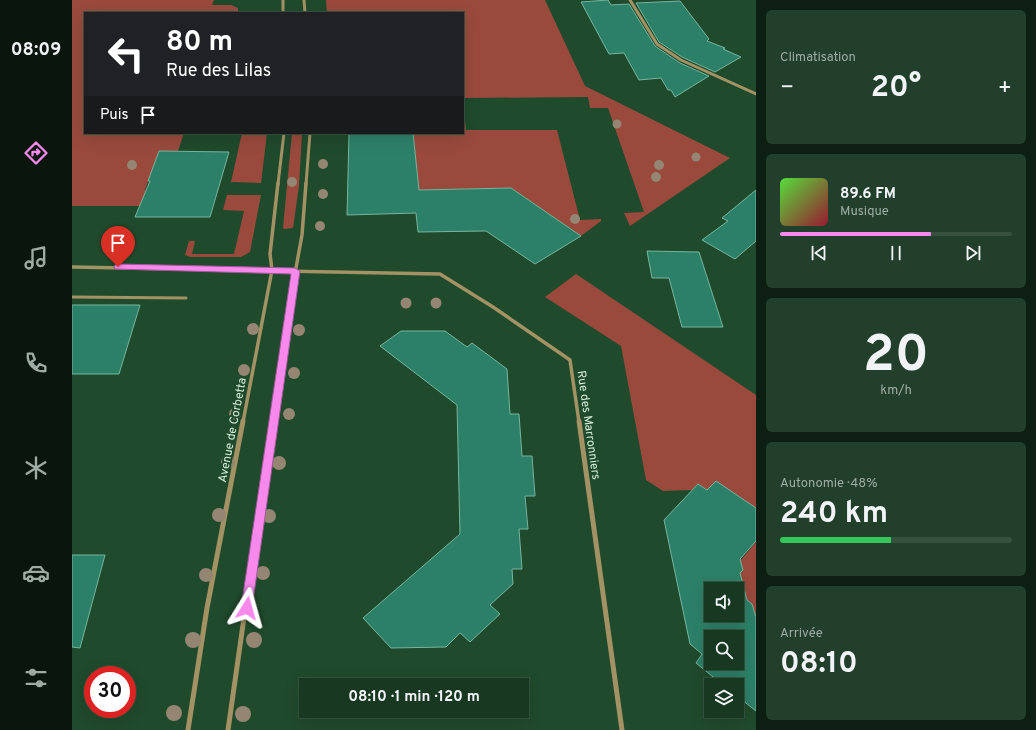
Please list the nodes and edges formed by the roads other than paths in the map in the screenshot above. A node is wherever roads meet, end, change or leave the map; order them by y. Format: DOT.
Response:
graph roads {
  1 [pos="283,0"];
  2 [pos="304,0"];
  3 [pos="630,0"];
  4 [pos="284,12"];
  5 [pos="305,12"];
  6 [pos="756,94"];
  7 [pos="284,134"];
  8 [pos="310,134"];
  9 [pos="72,267"];
  10 [pos="272,270"];
  11 [pos="295,271"];
  12 [pos="72,298"];
  13 [pos="186,298"];
  14 [pos="188,730"];
  15 [pos="228,730"];
  16 [pos="622,730"];
  1 -- 4 [label="street"];
  2 -- 5 [label="street"];
  3 -- 6 [label="street"];
  7 -- 10 [label="street, Avenue de Corbetta"];
  8 -- 11 [label="street"];
  9 -- 10 [label="street, Rue des Marronniers"];
  10 -- 11 [label="street, Rue des Marronniers"];
  10 -- 14 [label="street, Avenue de Corbetta"];
  11 -- 15 [label="street"];
  11 -- 16 [label="street, Rue des Marronniers"];
  12 -- 13 [label="lane"];
}
